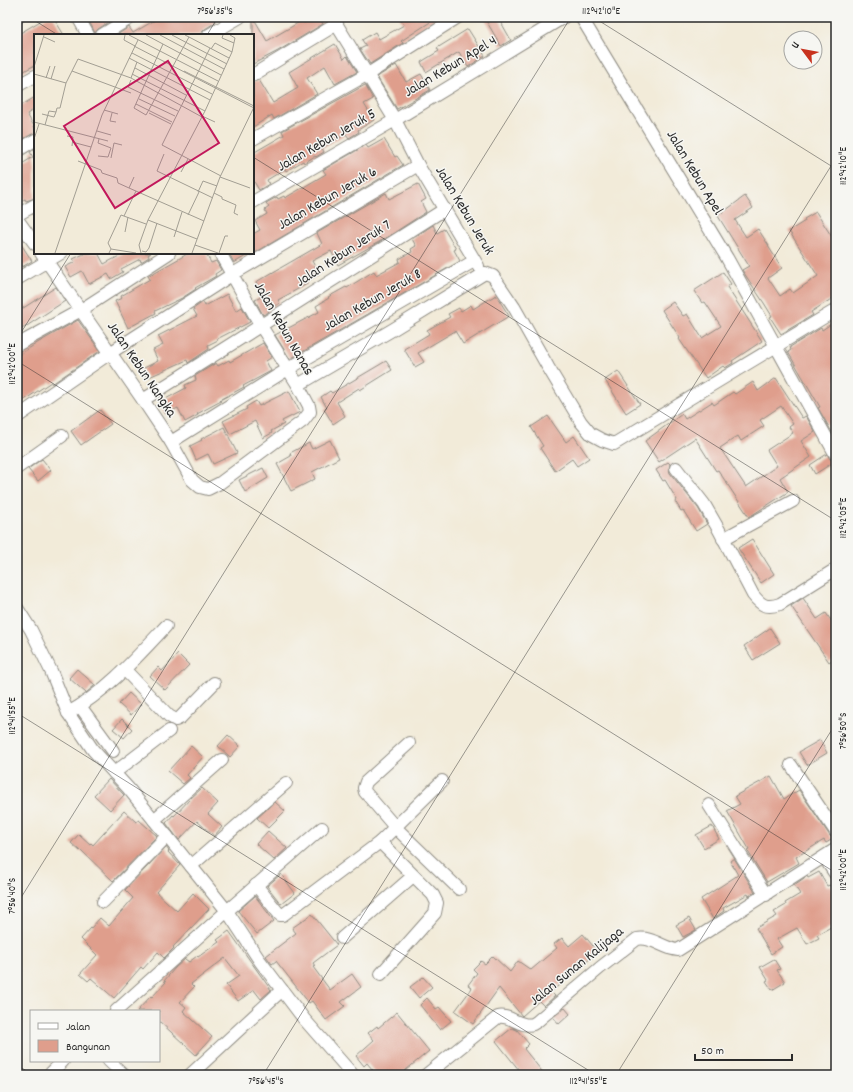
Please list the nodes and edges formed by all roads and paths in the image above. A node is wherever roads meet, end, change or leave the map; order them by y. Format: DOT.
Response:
graph roads {
  1 [pos="78,17"];
  2 [pos="132,17"];
  3 [pos="240,17"];
  4 [pos="458,17"];
  5 [pos="564,17"];
  6 [pos="581,17"];
  7 [pos="334,21"];
  8 [pos="87,34"];
  9 [pos="104,34"];
  10 [pos="211,34"];
  11 [pos="254,74"];
  12 [pos="368,74"];
  13 [pos="34,77"];
  14 [pos="17,86"];
  15 [pos="395,120"];
  16 [pos="254,138"];
  17 [pos="34,141"];
  18 [pos="17,151"];
  19 [pos="418,165"];
  20 [pos="254,201"];
  21 [pos="34,206"];
  22 [pos="445,208"];
  23 [pos="17,215"];
  24 [pos="17,218"];
  25 [pos="34,243"];
  26 [pos="57,254"];
  27 [pos="167,254"];
  28 [pos="221,254"];
  29 [pos="44,257"];
  30 [pos="474,260"];
  31 [pos="485,273"];
  32 [pos="233,274"];
  33 [pos="17,279"];
  34 [pos="81,310"];
  35 [pos="835,314"];
  36 [pos="261,326"];
  37 [pos="17,345"];
  38 [pos="777,346"];
  39 [pos="110,353"];
  40 [pos="288,369"];
  41 [pos="298,385"];
  42 [pos="143,400"];
  43 [pos="17,417"];
  44 [pos="62,436"];
  45 [pos="171,442"];
  46 [pos="836,455"];
  47 [pos="17,468"];
  48 [pos="676,468"];
  49 [pos="220,483"];
  50 [pos="794,501"];
  51 [pos="723,538"];
  52 [pos="836,569"];
  53 [pos="17,608"];
  54 [pos="166,626"];
  55 [pos="125,670"];
  56 [pos="214,683"];
  57 [pos="80,706"];
  58 [pos="68,713"];
  59 [pos="169,731"];
  60 [pos="409,743"];
  61 [pos="114,751"];
  62 [pos="222,760"];
  63 [pos="791,765"];
  64 [pos="114,773"];
  65 [pos="442,781"];
  66 [pos="286,783"];
  67 [pos="709,805"];
  68 [pos="154,820"];
  69 [pos="395,827"];
  70 [pos="322,828"];
  71 [pos="836,832"];
  72 [pos="167,836"];
  73 [pos="380,842"];
  74 [pos="836,849"];
  75 [pos="824,857"];
  76 [pos="191,866"];
  77 [pos="836,875"];
  78 [pos="413,876"];
  79 [pos="256,885"];
  80 [pos="459,888"];
  81 [pos="766,895"];
  82 [pos="103,902"];
  83 [pos="227,911"];
  84 [pos="342,938"];
  85 [pos="380,974"];
  86 [pos="282,990"];
  87 [pos="117,1010"];
  88 [pos="62,1062"];
  89 [pos="110,1062"];
  90 [pos="49,1075"];
  91 [pos="124,1075"];
  92 [pos="190,1075"];
  93 [pos="353,1075"];
  94 [pos="426,1075"];
  1 -- 8 [label="street"];
  2 -- 9 [label="street"];
  3 -- 10 [label="street"];
  4 -- 12 [label="street"];
  5 -- 15 [label="street, Jalan Kebun Apel 4"];
  6 -- 38 [label="street, Jalan Kebun Apel"];
  7 -- 11 [label="street"];
  7 -- 12 [label="street, Jalan Kebun Jeruk"];
  12 -- 15 [label="street, Jalan Kebun Jeruk"];
  12 -- 16 [label="street"];
  13 -- 14 [label="street"];
  15 -- 19 [label="street, Jalan Kebun Jeruk"];
  15 -- 20 [label="street, Jalan Kebun Jeruk 5"];
  17 -- 18 [label="street"];
  19 -- 22 [label="street, Jalan Kebun Jeruk"];
  19 -- 32 [label="street, Jalan Kebun Jeruk 6"];
  21 -- 23 [label="street"];
  22 -- 30 [label="street, Jalan Kebun Jeruk"];
  22 -- 36 [label="street, Jalan Kebun Jeruk 7"];
  24 -- 25 [label="street"];
  26 -- 29 [label="street"];
  27 -- 34 [label="street"];
  28 -- 32 [label="street, Jalan Kebun Nanas"];
  29 -- 33 [label="street"];
  29 -- 34 [label="street, Jalan Kebun Nangka"];
  30 -- 31 [label="street, Jalan Kebun Jeruk"];
  30 -- 40 [label="street, Jalan Kebun Jeruk 8"];
  31 -- 38 [label="street"];
  31 -- 41 [label="street, Jalan Kebun Jeruk"];
  32 -- 36 [label="street, Jalan Kebun Nanas"];
  32 -- 39 [label="street, Jalan Kebun Jeruk 6"];
  34 -- 37 [label="street"];
  34 -- 39 [label="street, Jalan Kebun Nangka"];
  35 -- 38 [label="street"];
  36 -- 40 [label="street, Jalan Kebun Nanas"];
  36 -- 42 [label="street, Jalan Kebun Jeruk 7"];
  38 -- 46 [label="street, Jalan Kebun Apel"];
  39 -- 42 [label="street, Jalan Kebun Nangka"];
  39 -- 43 [label="street, Jalan Kebun Jeruk 6"];
  40 -- 41 [label="street, Jalan Kebun Nanas"];
  40 -- 45 [label="street, Jalan Kebun Jeruk 8"];
  41 -- 49 [label="street, Jalan Kebun Nanas"];
  42 -- 45 [label="street, Jalan Kebun Nangka"];
  44 -- 47 [label="street"];
  45 -- 49 [label="street, Jalan Kebun Nangka"];
  48 -- 51 [label="street"];
  50 -- 51 [label="street"];
  51 -- 52 [label="street"];
  53 -- 58 [label="street"];
  54 -- 55 [label="street"];
  55 -- 56 [label="street"];
  55 -- 57 [label="street"];
  57 -- 58 [label="street"];
  57 -- 61 [label="street"];
  58 -- 64 [label="street"];
  59 -- 64 [label="street"];
  60 -- 69 [label="street"];
  62 -- 68 [label="street"];
  63 -- 71 [label="street"];
  64 -- 68 [label="street"];
  65 -- 69 [label="street"];
  66 -- 76 [label="street"];
  67 -- 81 [label="street"];
  68 -- 72 [label="street"];
  69 -- 73 [label="street"];
  69 -- 80 [label="street"];
  70 -- 79 [label="street"];
  72 -- 76 [label="street"];
  72 -- 82 [label="street"];
  73 -- 78 [label="street"];
  73 -- 79 [label="street"];
  74 -- 75 [label="street, Jalan Sunan Kalijaga"];
  75 -- 77 [label="street"];
  75 -- 81 [label="street, Jalan Sunan Kalijaga"];
  76 -- 83 [label="street"];
  78 -- 84 [label="street"];
  78 -- 85 [label="street"];
  79 -- 83 [label="street"];
  81 -- 94 [label="street, Jalan Sunan Kalijaga"];
  83 -- 86 [label="street"];
  83 -- 87 [label="street"];
  86 -- 92 [label="street"];
  86 -- 93 [label="street"];
  88 -- 90 [label="street"];
  89 -- 91 [label="street"];
}
